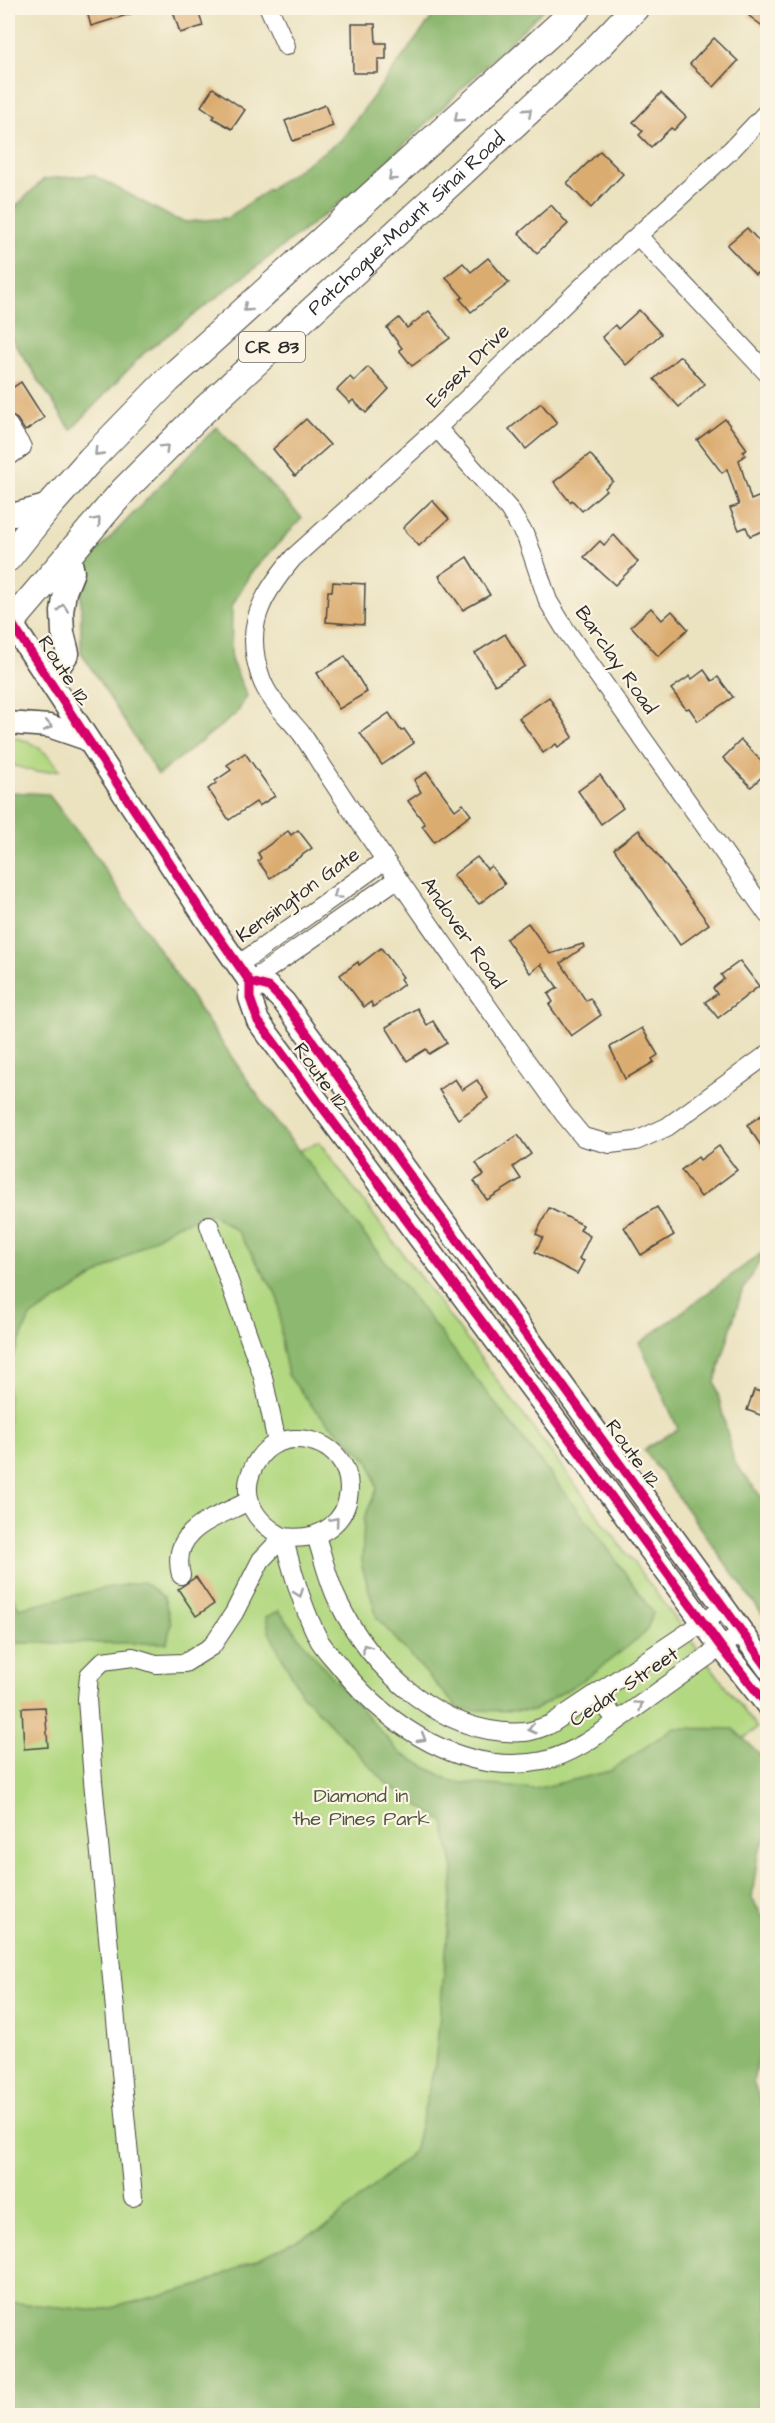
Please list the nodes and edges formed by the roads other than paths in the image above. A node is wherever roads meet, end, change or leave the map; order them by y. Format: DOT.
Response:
graph roads {
  1 [pos="269,8"];
  2 [pos="578,8"];
  3 [pos="635,8"];
  4 [pos="286,46"];
  5 [pos="768,111"];
  6 [pos="638,236"];
  7 [pos="768,374"];
  8 [pos="437,428"];
  9 [pos="10,433"];
  10 [pos="8,456"];
  11 [pos="50,504"];
  12 [pos="8,516"];
  13 [pos="69,553"];
  14 [pos="8,558"];
  15 [pos="8,622"];
  16 [pos="261,679"];
  17 [pos="50,681"];
  18 [pos="8,723"];
  19 [pos="87,739"];
  20 [pos="384,861"];
  21 [pos="397,879"];
  22 [pos="768,915"];
  23 [pos="244,974"];
  24 [pos="768,1054"];
  25 [pos="209,1225"];
  26 [pos="278,1443"];
  27 [pos="249,1501"];
  28 [pos="316,1536"];
  29 [pos="283,1537"];
  30 [pos="181,1575"];
  31 [pos="723,1609"];
  32 [pos="703,1623"];
  33 [pos="741,1633"];
  34 [pos="721,1647"];
  35 [pos="768,1668"];
  36 [pos="596,1694"];
  37 [pos="768,1706"];
  38 [pos="617,1721"];
  39 [pos="133,2197"];
  1 -- 4 [label="street"];
  2 -- 11 [label="highway, CR 83, one-way"];
  13 -- 3 [label="highway, Patchogue-Mount Sinai Road / CR 83, one-way"];
  5 -- 6 [label="street, Essex Drive"];
  6 -- 7 [label="street"];
  6 -- 8 [label="street, Essex Drive"];
  8 -- 16 [label="street, Essex Drive"];
  8 -- 22 [label="street, Barclay Road"];
  9 -- 10 [label="street"];
  11 -- 12 [label="main road"];
  11 -- 14 [label="highway, CR 83"];
  13 -- 15 [label="highway, Patchogue-Mount Sinai Road / CR 83"];
  17 -- 13 [label="main road, one-way"];
  15 -- 17 [label="main road, Route 112"];
  16 -- 20 [label="street, Andover Road"];
  17 -- 19 [label="main road, Route 112"];
  18 -- 19 [label="main road, one-way"];
  19 -- 23 [label="main road, Route 112"];
  20 -- 21 [label="street, Andover Road"];
  20 -- 23 [label="street, Kensington Gate, one-way"];
  21 -- 23 [label="street"];
  21 -- 24 [label="street, Andover Road"];
  23 -- 31 [label="main road, Route 112"];
  23 -- 32 [label="main road, Route 112"];
  25 -- 26 [label="street"];
  26 -- 27 [label="street"];
  28 -- 26 [label="street, one-way"];
  27 -- 29 [label="street"];
  27 -- 30 [label="street"];
  28 -- 29 [label="street"];
  36 -- 28 [label="street, Cedar Street, one-way"];
  29 -- 38 [label="street, Cedar Street, one-way"];
  29 -- 39 [label="street"];
  31 -- 32 [label="street, Cedar Street"];
  31 -- 33 [label="main road, Route 112"];
  32 -- 34 [label="main road, Route 112"];
  32 -- 36 [label="street, Cedar Street"];
  33 -- 34 [label="street, Cedar Street"];
  33 -- 35 [label="main road, Route 112"];
  34 -- 37 [label="main road, Route 112"];
  38 -- 34 [label="street, Cedar Street, one-way"];
  36 -- 38 [label="street"];
}
